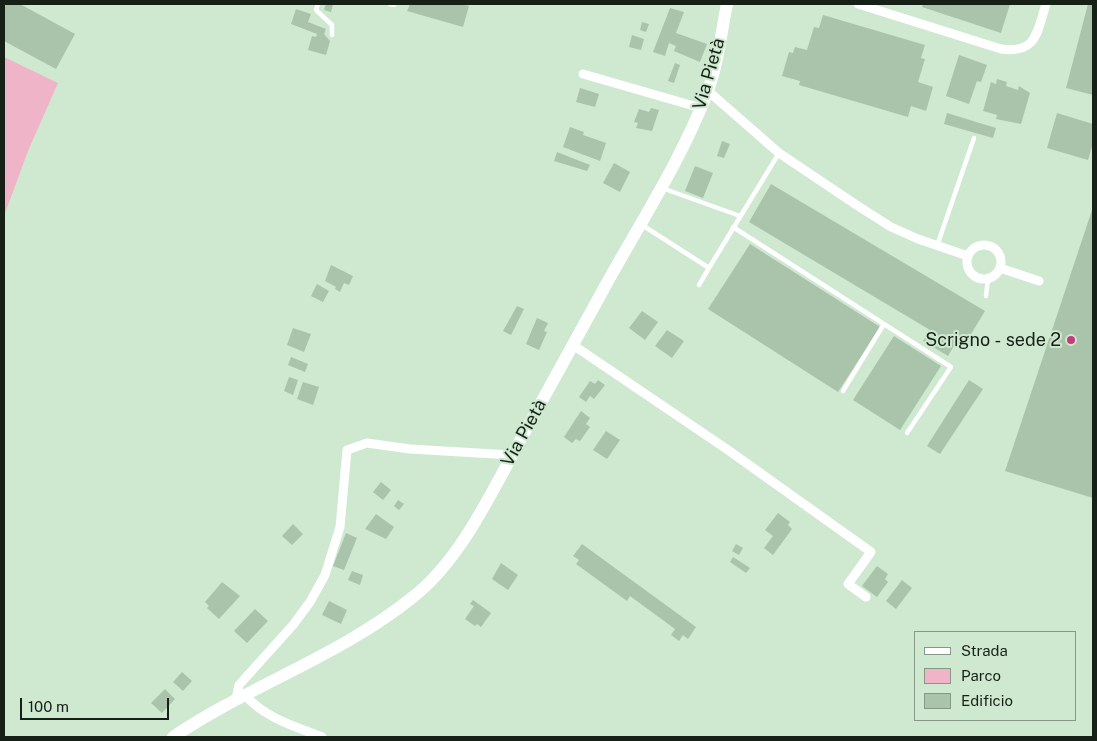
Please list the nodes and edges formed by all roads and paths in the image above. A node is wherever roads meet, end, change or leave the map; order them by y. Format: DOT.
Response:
graph roads {
  1 [pos="318,4"];
  2 [pos="726,4"];
  3 [pos="858,4"];
  4 [pos="1046,4"];
  5 [pos="332,35"];
  6 [pos="583,74"];
  7 [pos="708,91"];
  8 [pos="701,108"];
  9 [pos="974,138"];
  10 [pos="779,153"];
  11 [pos="661,188"];
  12 [pos="740,216"];
  13 [pos="639,223"];
  14 [pos="733,227"];
  15 [pos="937,246"];
  16 [pos="968,256"];
  17 [pos="709,268"];
  18 [pos="1000,268"];
  19 [pos="988,279"];
  20 [pos="1039,281"];
  21 [pos="699,285"];
  22 [pos="986,296"];
  23 [pos="884,324"];
  24 [pos="573,345"];
  25 [pos="843,391"];
  26 [pos="907,433"];
  27 [pos="512,455"];
  28 [pos="866,597"];
  29 [pos="240,697"];
  30 [pos="173,737"];
  31 [pos="322,737"];
  1 -- 5 [label="lane"];
  2 -- 7 [label="street, Via Pietà"];
  3 -- 4 [label="street"];
  6 -- 8 [label="street"];
  7 -- 8 [label="street, Via Pietà"];
  7 -- 10 [label="street"];
  8 -- 11 [label="street, Via Pietà"];
  9 -- 15 [label="lane"];
  10 -- 12 [label="lane"];
  10 -- 15 [label="street"];
  11 -- 12 [label="lane"];
  11 -- 13 [label="street, Via Pietà"];
  12 -- 14 [label="lane"];
  13 -- 17 [label="lane"];
  13 -- 24 [label="street, Via Pietà"];
  14 -- 17 [label="lane"];
  14 -- 23 [label="lane"];
  15 -- 16 [label="street"];
  16 -- 18 [label="street"];
  16 -- 19 [label="street"];
  17 -- 21 [label="lane"];
  18 -- 19 [label="street"];
  18 -- 20 [label="street"];
  19 -- 22 [label="lane"];
  23 -- 25 [label="lane"];
  23 -- 26 [label="lane"];
  24 -- 27 [label="street, Via Pietà"];
  24 -- 28 [label="street"];
  27 -- 29 [label="street, Via Pietà"];
  27 -- 29 [label="street"];
  29 -- 30 [label="street, Via Pietà"];
  29 -- 31 [label="street"];
}
